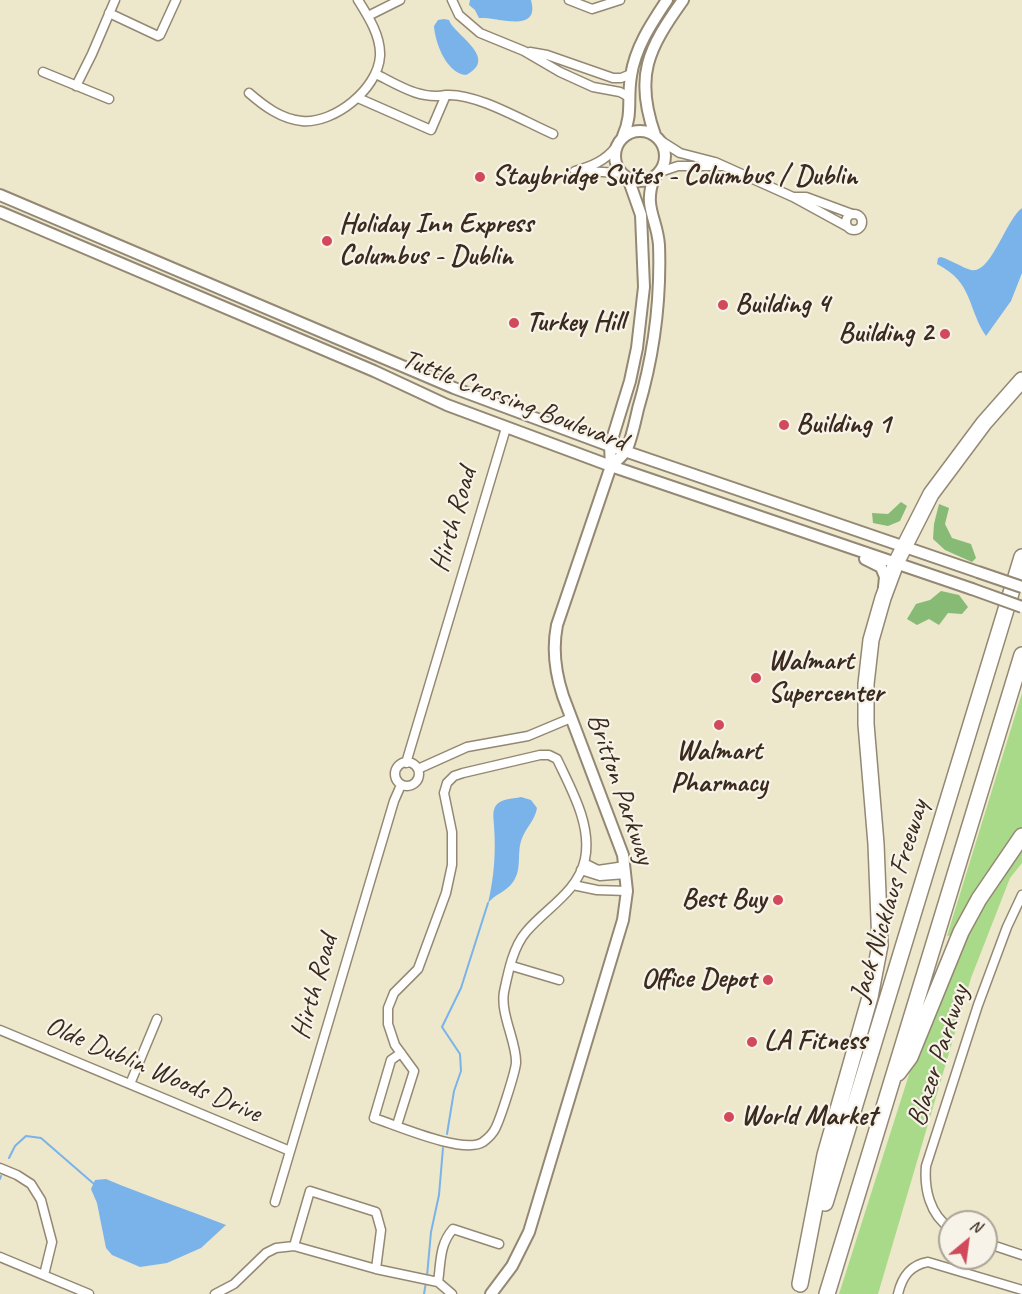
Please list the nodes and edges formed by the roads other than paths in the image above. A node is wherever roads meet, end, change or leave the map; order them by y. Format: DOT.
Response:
graph roads {
  1 [pos="115,0"];
  2 [pos="176,0"];
  3 [pos="358,0"];
  4 [pos="400,0"];
  5 [pos="452,0"];
  6 [pos="569,0"];
  7 [pos="620,0"];
  8 [pos="667,0"];
  9 [pos="680,3"];
  10 [pos="110,13"];
  11 [pos="368,16"];
  12 [pos="524,51"];
  13 [pos="43,72"];
  14 [pos="376,74"];
  15 [pos="631,74"];
  16 [pos="76,86"];
  17 [pos="249,93"];
  18 [pos="446,95"];
  19 [pos="629,97"];
  20 [pos="358,98"];
  21 [pos="109,99"];
  22 [pos="553,134"];
  23 [pos="658,138"];
  24 [pos="620,142"];
  25 [pos="723,166"];
  26 [pos="657,175"];
  27 [pos="625,176"];
  28 [pos="0,195"];
  29 [pos="793,197"];
  30 [pos="0,212"];
  31 [pos="852,214"];
  32 [pos="846,226"];
  33 [pos="1022,380"];
  34 [pos="506,428"];
  35 [pos="610,446"];
  36 [pos="626,451"];
  37 [pos="611,466"];
  38 [pos="822,538"];
  39 [pos="904,546"];
  40 [pos="1022,557"];
  41 [pos="896,563"];
  42 [pos="1022,587"];
  43 [pos="883,598"];
  44 [pos="1022,606"];
  45 [pos="1022,655"];
  46 [pos="571,718"];
  47 [pos="406,763"];
  48 [pos="418,770"];
  49 [pos="401,785"];
  50 [pos="1022,836"];
  51 [pos="582,867"];
  52 [pos="626,870"];
  53 [pos="598,873"];
  54 [pos="573,885"];
  55 [pos="597,890"];
  56 [pos="627,891"];
  57 [pos="1022,895"];
  58 [pos="512,966"];
  59 [pos="559,980"];
  60 [pos="157,1019"];
  61 [pos="0,1030"];
  62 [pos="401,1053"];
  63 [pos="891,1083"];
  64 [pos="130,1084"];
  65 [pos="397,1125"];
  66 [pos="290,1150"];
  67 [pos="0,1168"];
  68 [pos="275,1202"];
  69 [pos="938,1216"];
  70 [pos="499,1244"];
  71 [pos="294,1246"];
  72 [pos="998,1247"];
  73 [pos="1022,1254"];
  74 [pos="0,1257"];
  75 [pos="376,1269"];
  76 [pos="44,1275"];
  77 [pos="438,1282"];
  78 [pos="799,1289"];
  79 [pos="1022,1290"];
  80 [pos="90,1294"];
  81 [pos="215,1294"];
  82 [pos="452,1294"];
  83 [pos="491,1294"];
  84 [pos="827,1294"];
  85 [pos="898,1294"];
  1 -- 10 [label="street"];
  2 -- 10 [label="street"];
  3 -- 11 [label="street"];
  4 -- 11 [label="street"];
  5 -- 12 [label="street"];
  6 -- 7 [label="street"];
  8 -- 9 [label="street"];
  8 -- 15 [label="main road"];
  9 -- 23 [label="main road"];
  10 -- 16 [label="street"];
  11 -- 14 [label="street"];
  12 -- 15 [label="street"];
  12 -- 19 [label="street"];
  13 -- 16 [label="street"];
  14 -- 18 [label="street"];
  14 -- 20 [label="street"];
  15 -- 19 [label="main road"];
  16 -- 21 [label="street"];
  17 -- 20 [label="street"];
  18 -- 20 [label="street"];
  18 -- 22 [label="street"];
  19 -- 24 [label="main road"];
  23 -- 24 [label="main road"];
  23 -- 25 [label="street"];
  23 -- 26 [label="main road"];
  24 -- 27 [label="main road"];
  24 -- 27 [label="street"];
  25 -- 26 [label="street"];
  25 -- 29 [label="street"];
  26 -- 27 [label="main road"];
  26 -- 36 [label="main road"];
  27 -- 35 [label="main road"];
  28 -- 35 [label="main road, Tuttle Crossing Boulevard"];
  29 -- 31 [label="street"];
  29 -- 32 [label="street"];
  30 -- 34 [label="main road, Tuttle Crossing Boulevard"];
  31 -- 32 [label="street"];
  31 -- 32 [label="street"];
  33 -- 39 [label="highway"];
  34 -- 37 [label="main road, Tuttle Crossing Boulevard"];
  34 -- 47 [label="street, Hirth Road"];
  35 -- 36 [label="main road, Tuttle Crossing Boulevard"];
  35 -- 37 [label="main road"];
  36 -- 37 [label="main road"];
  36 -- 39 [label="main road, Tuttle Crossing Boulevard"];
  37 -- 38 [label="main road, Tuttle Crossing Boulevard"];
  37 -- 46 [label="main road, Britton Parkway"];
  38 -- 41 [label="main road, Tuttle Crossing Boulevard"];
  38 -- 43 [label="main road"];
  39 -- 41 [label="highway"];
  39 -- 42 [label="main road, Tuttle Crossing Boulevard, bridge"];
  40 -- 78 [label="highway, Jack Nicklaus Freeway"];
  41 -- 43 [label="highway"];
  41 -- 44 [label="main road, Tuttle Crossing Boulevard, bridge"];
  43 -- 78 [label="highway"];
  45 -- 63 [label="highway, Jack Nicklaus Freeway"];
  46 -- 48 [label="street"];
  46 -- 52 [label="main road, Britton Parkway"];
  47 -- 48 [label="street"];
  47 -- 49 [label="street"];
  48 -- 49 [label="street"];
  49 -- 66 [label="street, Hirth Road"];
  50 -- 63 [label="highway"];
  51 -- 53 [label="street"];
  51 -- 54 [label="street"];
  51 -- 62 [label="street"];
  52 -- 53 [label="street"];
  52 -- 56 [label="main road, Britton Parkway"];
  53 -- 55 [label="street"];
  54 -- 55 [label="street"];
  54 -- 58 [label="street"];
  55 -- 56 [label="street"];
  56 -- 83 [label="main road, Britton Parkway"];
  57 -- 69 [label="street, Blazer Parkway"];
  58 -- 59 [label="street"];
  58 -- 65 [label="street"];
  60 -- 64 [label="street"];
  61 -- 64 [label="street, Olde Dublin Woods Drive"];
  62 -- 65 [label="street"];
  62 -- 65 [label="street"];
  63 -- 84 [label="highway, Jack Nicklaus Freeway"];
  64 -- 66 [label="street, Olde Dublin Woods Drive"];
  66 -- 68 [label="street, Hirth Road"];
  67 -- 76 [label="street"];
  70 -- 77 [label="street"];
  71 -- 75 [label="street"];
  71 -- 75 [label="street"];
  71 -- 81 [label="street"];
  72 -- 73 [label="street"];
  74 -- 76 [label="street"];
  75 -- 77 [label="street"];
  76 -- 80 [label="street"];
  77 -- 82 [label="street"];
  79 -- 85 [label="street"];
}
